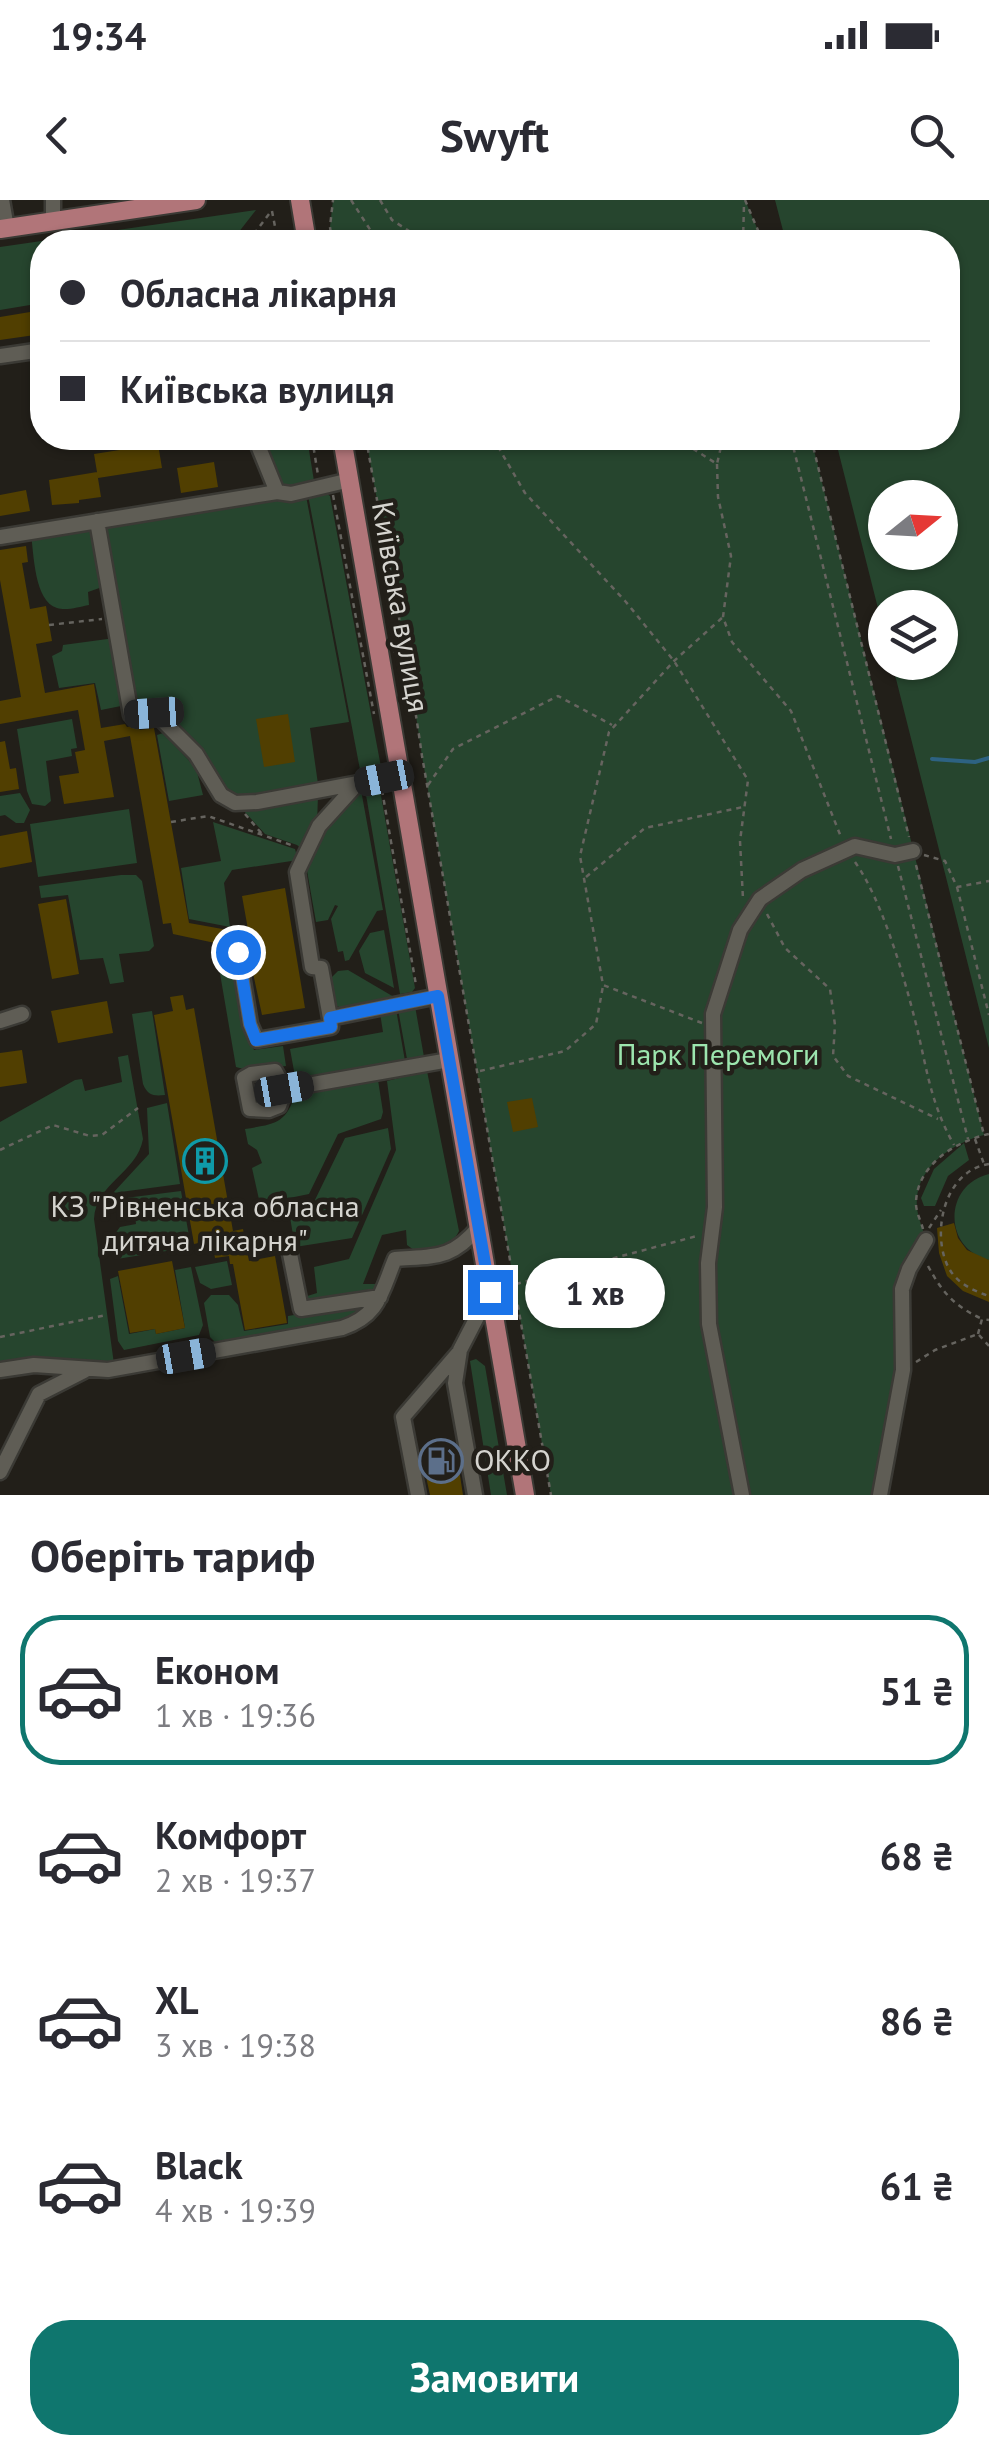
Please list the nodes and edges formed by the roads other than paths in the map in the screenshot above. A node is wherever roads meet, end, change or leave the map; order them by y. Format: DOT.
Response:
graph roads {
  1 [pos="2,200"];
  2 [pos="52,200"];
  3 [pos="196,200"];
  4 [pos="300,200"];
  5 [pos="54,222"];
  6 [pos="3,229"];
  7 [pos="305,230"];
  8 [pos="30,352"];
  9 [pos="0,356"];
  10 [pos="260,450"];
  11 [pos="344,450"];
  12 [pos="350,480"];
  13 [pos="276,492"];
  14 [pos="97,521"];
  15 [pos="0,537"];
  16 [pos="392,777"];
  17 [pos="349,783"];
  18 [pos="913,851"];
  19 [pos="238,952"];
  20 [pos="438,996"];
  21 [pos="22,1014"];
  22 [pos="330,1018"];
  23 [pos="0,1021"];
  24 [pos="449,1060"];
  25 [pos="284,1089"];
  26 [pos="479,1227"];
  27 [pos="926,1240"];
  28 [pos="288,1244"];
  29 [pos="490,1292"];
  30 [pos="380,1296"];
  31 [pos="460,1350"];
  32 [pos="0,1370"];
  33 [pos="84,1370"];
  34 [pos="0,1472"];
  35 [pos="418,1495"];
  36 [pos="475,1495"];
  37 [pos="525,1495"];
  38 [pos="742,1495"];
  39 [pos="880,1495"];
  1 -- 6 [label="street"];
  2 -- 5 [label="street"];
  3 -- 5 [label="main road"];
  4 -- 7 [label="main road"];
  5 -- 6 [label="main road"];
  8 -- 9 [label="street"];
  10 -- 13 [label="street"];
  11 -- 12 [label="main road, Київська вулиця"];
  12 -- 13 [label="street"];
  12 -- 16 [label="main road, Київська вулиця"];
  13 -- 14 [label="street"];
  14 -- 15 [label="street"];
  14 -- 17 [label="street"];
  16 -- 17 [label="street"];
  16 -- 20 [label="main road, Київська вулиця"];
  17 -- 22 [label="street"];
  18 -- 38 [label="street"];
  19 -- 22 [label="street"];
  20 -- 22 [label="street"];
  20 -- 24 [label="main road, Київська вулиця"];
  21 -- 23 [label="street"];
  24 -- 25 [label="street"];
  24 -- 26 [label="main road, Київська вулиця"];
  26 -- 29 [label="main road, Київська вулиця"];
  26 -- 30 [label="street"];
  27 -- 39 [label="street"];
  28 -- 30 [label="street"];
  29 -- 31 [label="street"];
  29 -- 37 [label="main road, Київська вулиця"];
  30 -- 33 [label="street"];
  31 -- 35 [label="street"];
  31 -- 36 [label="street"];
  32 -- 33 [label="street"];
  33 -- 34 [label="street"];
}
